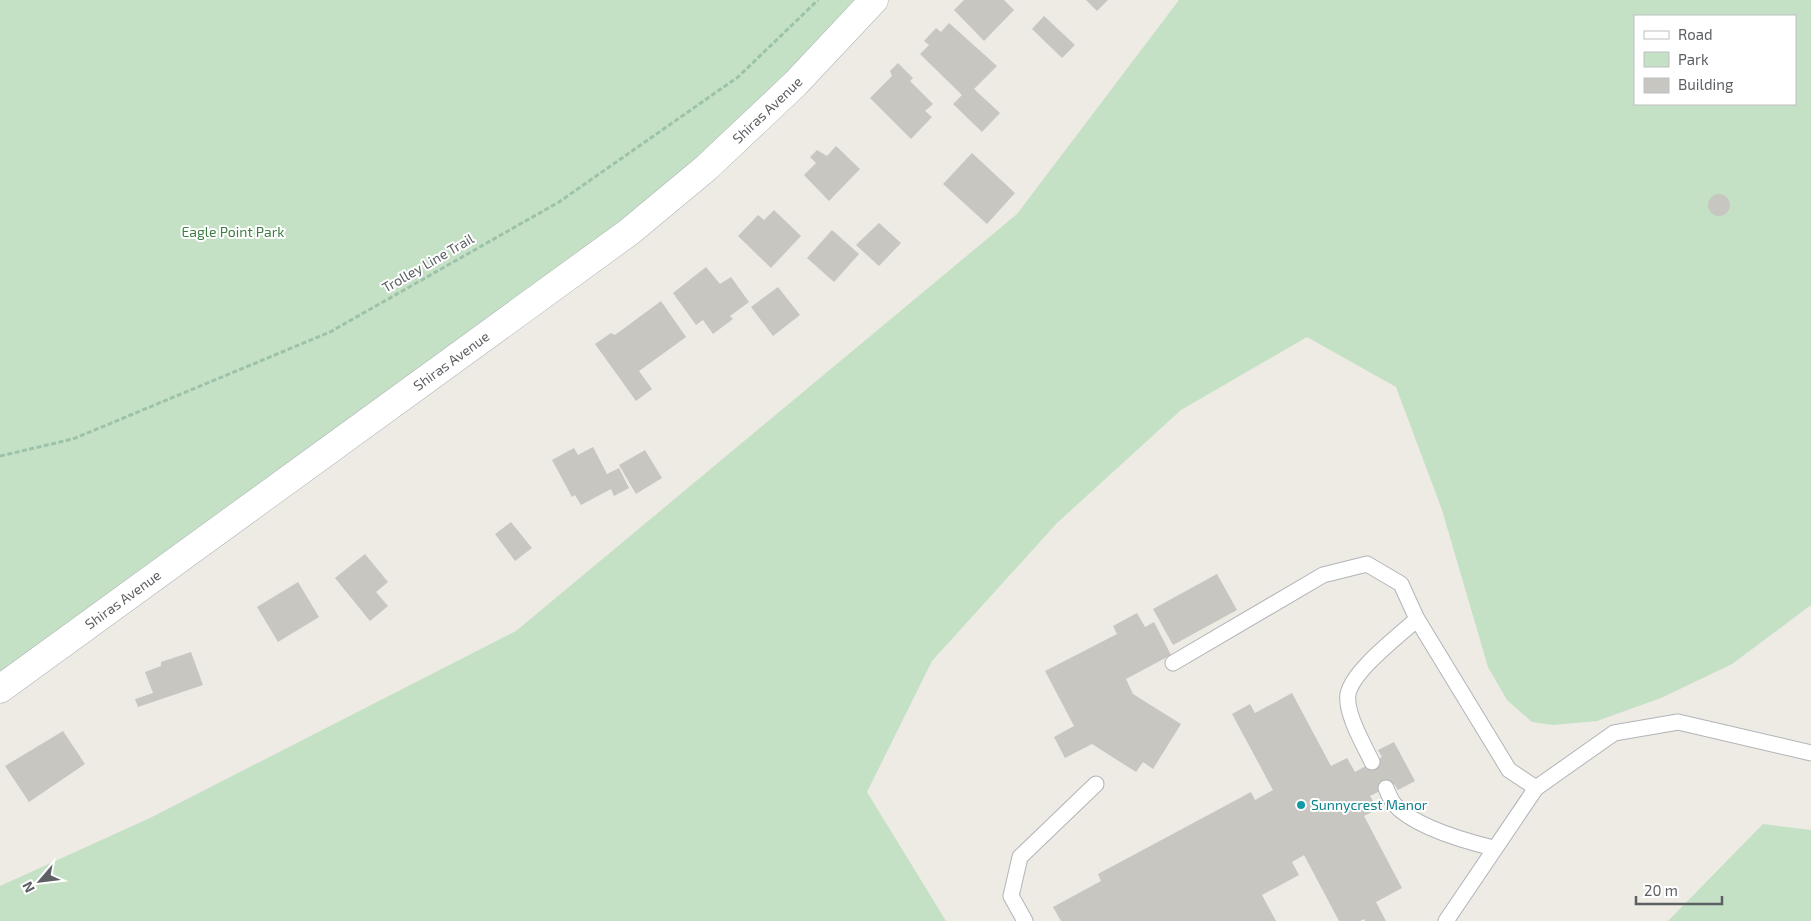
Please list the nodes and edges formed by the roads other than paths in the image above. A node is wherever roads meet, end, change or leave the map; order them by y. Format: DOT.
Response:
graph roads {
  1 [pos="874,0"];
  2 [pos="1417,619"];
  3 [pos="1173,662"];
  4 [pos="0,689"];
  5 [pos="1811,753"];
  6 [pos="1372,762"];
  7 [pos="1096,784"];
  8 [pos="1386,788"];
  9 [pos="1536,788"];
  10 [pos="1493,848"];
  11 [pos="1025,921"];
  12 [pos="1446,921"];
  1 -- 4 [label="street, Shiras Avenue"];
  2 -- 3 [label="lane"];
  2 -- 6 [label="lane"];
  2 -- 9 [label="lane"];
  5 -- 9 [label="lane"];
  7 -- 11 [label="lane"];
  8 -- 10 [label="lane"];
  9 -- 10 [label="lane"];
  10 -- 12 [label="lane"];
}
